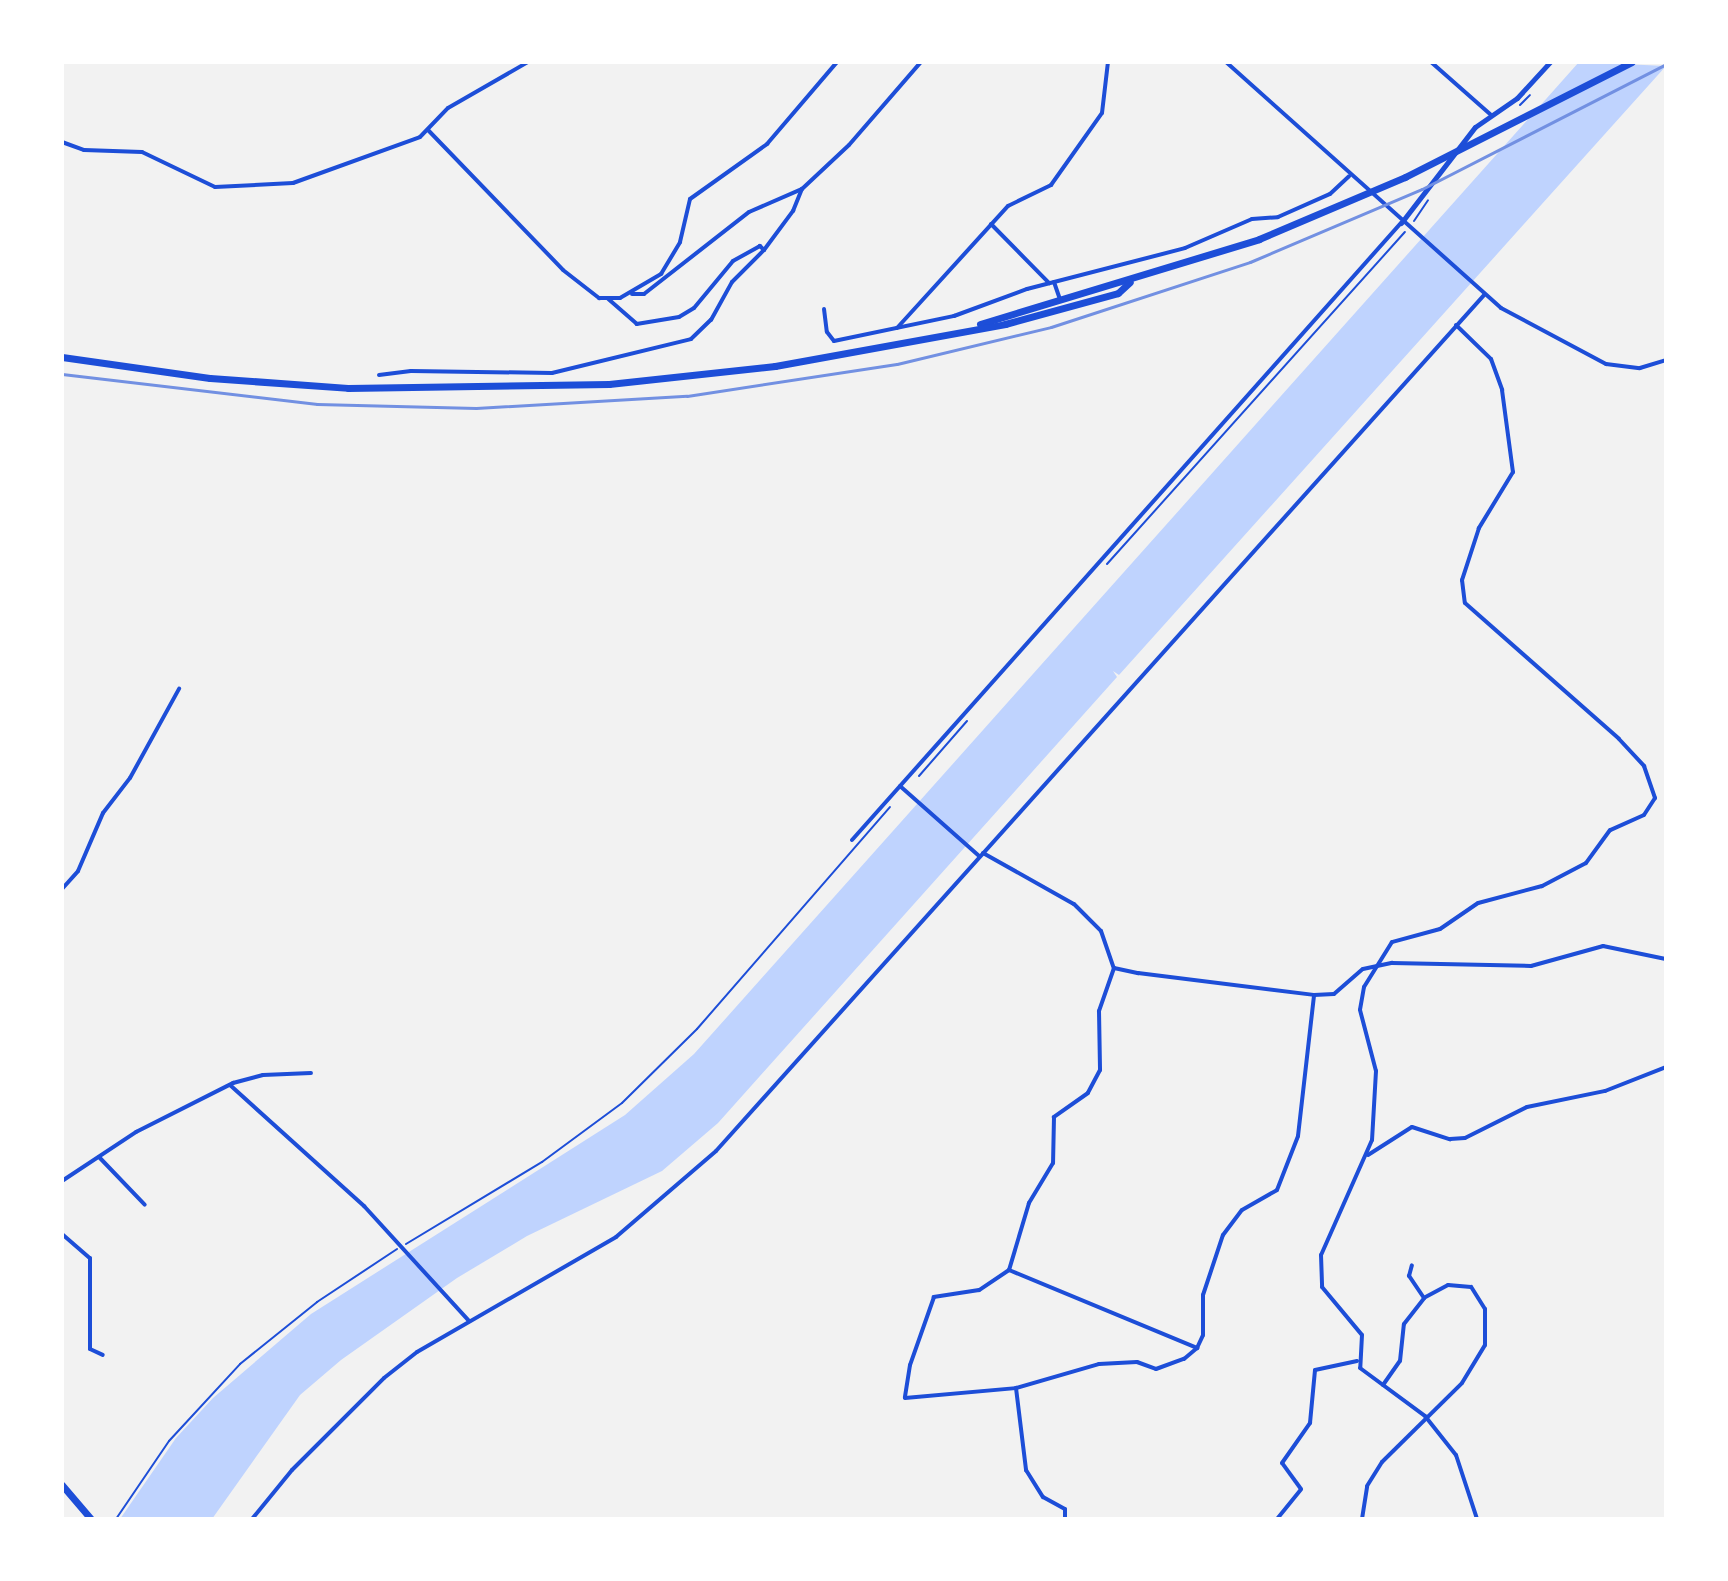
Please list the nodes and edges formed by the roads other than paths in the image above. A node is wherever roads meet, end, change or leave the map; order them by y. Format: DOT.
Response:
graph roads {
  1 [pos="528,62"];
  2 [pos="837,62"];
  3 [pos="921,62"];
  4 [pos="1108,62"];
  5 [pos="1226,62"];
  6 [pos="1431,62"];
  7 [pos="1550,62"];
  8 [pos="1632,62"];
  9 [pos="1490,114"];
  10 [pos="428,130"];
  11 [pos="62,142"];
  12 [pos="1349,176"];
  13 [pos="802,189"];
  14 [pos="1401,223"];
  15 [pos="991,224"];
  16 [pos="764,250"];
  17 [pos="1130,282"];
  18 [pos="1052,283"];
  19 [pos="630,294"];
  20 [pos="1482,294"];
  21 [pos="608,299"];
  22 [pos="1060,299"];
  23 [pos="824,309"];
  24 [pos="1456,325"];
  25 [pos="971,328"];
  26 [pos="895,329"];
  27 [pos="62,357"];
  28 [pos="1666,360"];
  29 [pos="379,375"];
  30 [pos="179,689"];
  31 [pos="900,786"];
  32 [pos="852,840"];
  33 [pos="982,855"];
  34 [pos="62,889"];
  35 [pos="1666,959"];
  36 [pos="1375,965"];
  37 [pos="1114,968"];
  38 [pos="1314,995"];
  39 [pos="1666,1067"];
  40 [pos="311,1073"];
  41 [pos="230,1085"];
  42 [pos="1368,1155"];
  43 [pos="99,1157"];
  44 [pos="62,1181"];
  45 [pos="145,1205"];
  46 [pos="62,1234"];
  47 [pos="1412,1265"];
  48 [pos="1009,1270"];
  49 [pos="1424,1298"];
  50 [pos="470,1323"];
  51 [pos="1197,1348"];
  52 [pos="103,1355"];
  53 [pos="1357,1361"];
  54 [pos="1383,1385"];
  55 [pos="1016,1388"];
  56 [pos="1425,1416"];
  57 [pos="62,1485"];
  58 [pos="88,1516"];
  59 [pos="252,1519"];
  60 [pos="1065,1519"];
  61 [pos="1277,1519"];
  62 [pos="1362,1519"];
  63 [pos="1477,1519"];
  1 -- 10 [label="street"];
  2 -- 19 [label="street"];
  3 -- 13 [label="street"];
  4 -- 15 [label="street"];
  5 -- 12 [label="street"];
  6 -- 9 [label="street"];
  7 -- 9 [label="street"];
  8 -- 17 [label="main road"];
  9 -- 14 [label="street"];
  10 -- 11 [label="street"];
  10 -- 21 [label="street"];
  12 -- 14 [label="street"];
  12 -- 18 [label="street"];
  13 -- 16 [label="street"];
  13 -- 19 [label="street"];
  14 -- 20 [label="street"];
  14 -- 31 [label="street"];
  15 -- 18 [label="street"];
  15 -- 26 [label="street"];
  16 -- 21 [label="street"];
  16 -- 29 [label="street"];
  17 -- 22 [label="main road"];
  17 -- 25 [label="main road"];
  18 -- 22 [label="street"];
  18 -- 26 [label="street"];
  19 -- 21 [label="street"];
  20 -- 24 [label="street"];
  20 -- 28 [label="street"];
  22 -- 25 [label="main road"];
  23 -- 26 [label="street"];
  24 -- 33 [label="street"];
  24 -- 36 [label="street"];
  25 -- 27 [label="main road"];
  30 -- 34 [label="street"];
  31 -- 32 [label="street"];
  31 -- 33 [label="street"];
  33 -- 37 [label="street"];
  33 -- 59 [label="street"];
  35 -- 36 [label="street"];
  36 -- 38 [label="street"];
  36 -- 42 [label="street"];
  37 -- 38 [label="street"];
  37 -- 48 [label="street"];
  38 -- 51 [label="street"];
  39 -- 42 [label="street"];
  40 -- 41 [label="street"];
  41 -- 43 [label="street"];
  41 -- 50 [label="street"];
  42 -- 53 [label="street"];
  43 -- 44 [label="street"];
  43 -- 45 [label="street"];
  46 -- 52 [label="street"];
  47 -- 49 [label="street"];
  48 -- 51 [label="street"];
  48 -- 55 [label="street"];
  49 -- 54 [label="street"];
  49 -- 56 [label="street"];
  51 -- 55 [label="street"];
  53 -- 54 [label="street"];
  53 -- 61 [label="street"];
  54 -- 56 [label="street"];
  55 -- 60 [label="street"];
  56 -- 62 [label="street"];
  56 -- 63 [label="street"];
  57 -- 58 [label="main road"];
}
